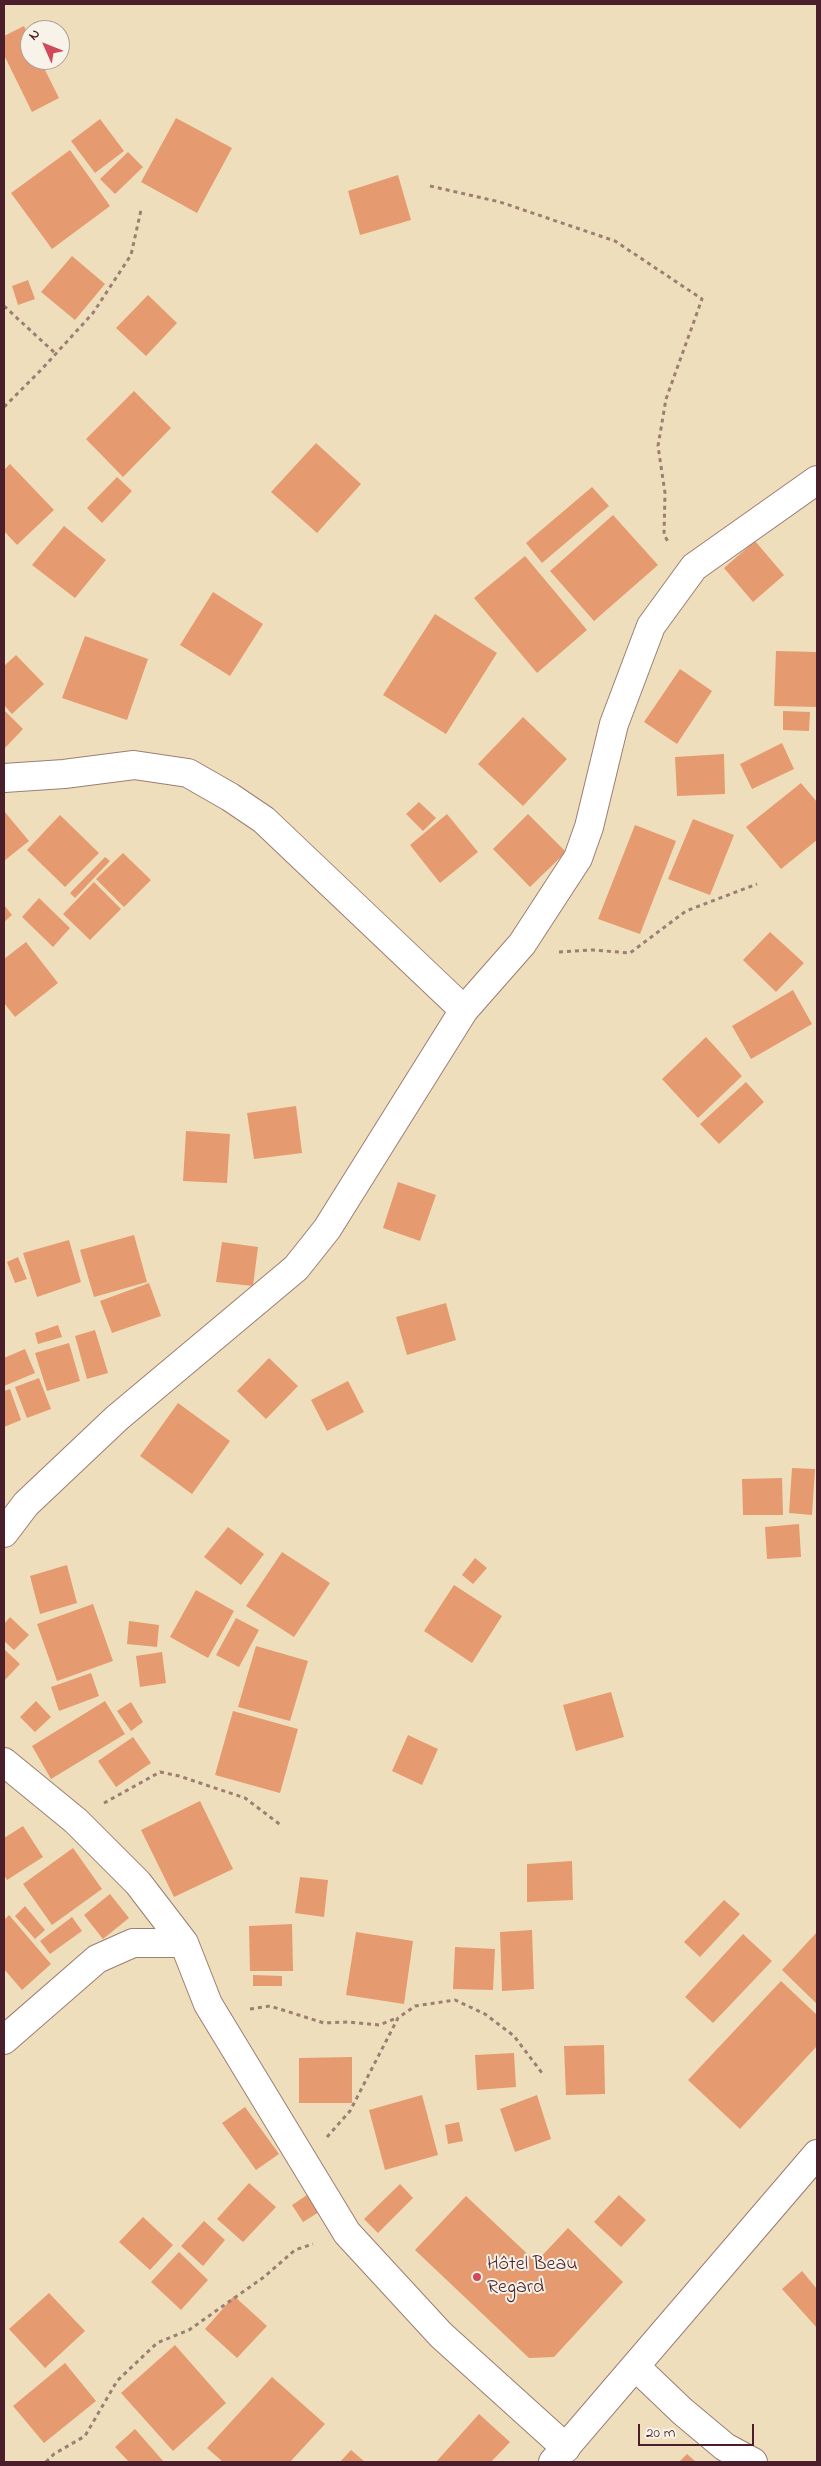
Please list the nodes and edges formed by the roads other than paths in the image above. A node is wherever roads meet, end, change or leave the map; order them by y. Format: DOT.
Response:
graph roads {
  1 [pos="817,480"];
  2 [pos="4,778"];
  3 [pos="464,1010"];
  4 [pos="4,1533"];
  5 [pos="4,1762"];
  6 [pos="184,1943"];
  7 [pos="4,2040"];
  8 [pos="817,2154"];
  9 [pos="636,2367"];
  10 [pos="560,2455"];
  11 [pos="753,2462"];
  1 -- 3 [label="street"];
  2 -- 3 [label="street"];
  3 -- 4 [label="street"];
  5 -- 6 [label="street"];
  6 -- 7 [label="street"];
  6 -- 10 [label="street"];
  8 -- 9 [label="street"];
  9 -- 10 [label="street"];
  9 -- 11 [label="street"];
}
